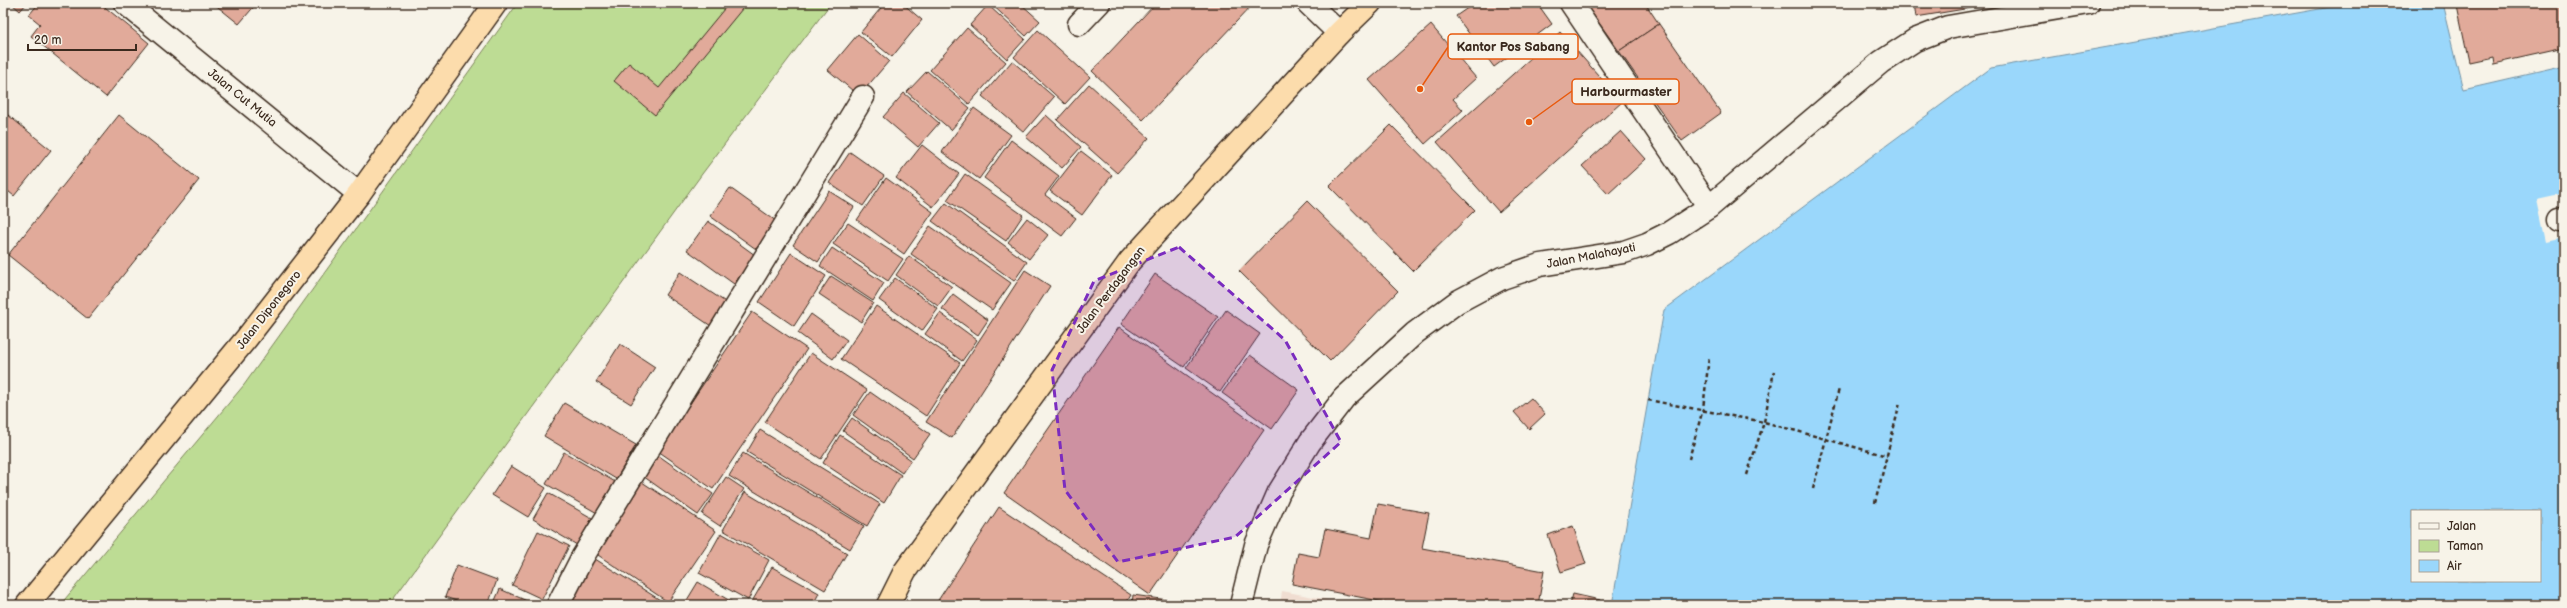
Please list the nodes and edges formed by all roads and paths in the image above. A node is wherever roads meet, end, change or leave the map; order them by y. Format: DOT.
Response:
graph roads {
  1 [pos="125,3"];
  2 [pos="496,3"];
  3 [pos="1098,3"];
  4 [pos="1308,3"];
  5 [pos="1370,3"];
  6 [pos="1571,3"];
  7 [pos="2088,3"];
  8 [pos="1079,24"];
  9 [pos="1339,33"];
  10 [pos="863,98"];
  11 [pos="359,194"];
  12 [pos="1709,207"];
  13 [pos="1709,357"];
  14 [pos="1774,371"];
  15 [pos="1839,389"];
  16 [pos="1648,400"];
  17 [pos="1900,403"];
  18 [pos="1703,409"];
  19 [pos="1764,422"];
  20 [pos="1826,439"];
  21 [pos="1887,456"];
  22 [pos="1689,459"];
  23 [pos="1747,475"];
  24 [pos="1813,489"];
  25 [pos="1874,503"];
  26 [pos="27,605"];
  27 [pos="558,605"];
  28 [pos="888,605"];
  29 [pos="1241,605"];
  1 -- 11 [label="street, Jalan Cut Mutia"];
  2 -- 11 [label="highway, Jalan Diponegoro"];
  3 -- 8 [label="street"];
  4 -- 9 [label="street"];
  5 -- 9 [label="highway, Jalan Perdagangan"];
  6 -- 12 [label="street"];
  7 -- 12 [label="street, Jalan Malahayati"];
  9 -- 28 [label="highway, Jalan Perdagangan"];
  10 -- 27 [label="street"];
  11 -- 26 [label="highway, Jalan Diponegoro"];
  12 -- 29 [label="street, Jalan Malahayati"];
  13 -- 18 [label="path"];
  14 -- 19 [label="path"];
  15 -- 20 [label="path"];
  16 -- 18 [label="path"];
  17 -- 21 [label="path"];
  18 -- 19 [label="path"];
  18 -- 22 [label="path"];
  19 -- 20 [label="path"];
  19 -- 23 [label="path"];
  20 -- 21 [label="path"];
  20 -- 24 [label="path"];
  21 -- 25 [label="path"];
}
